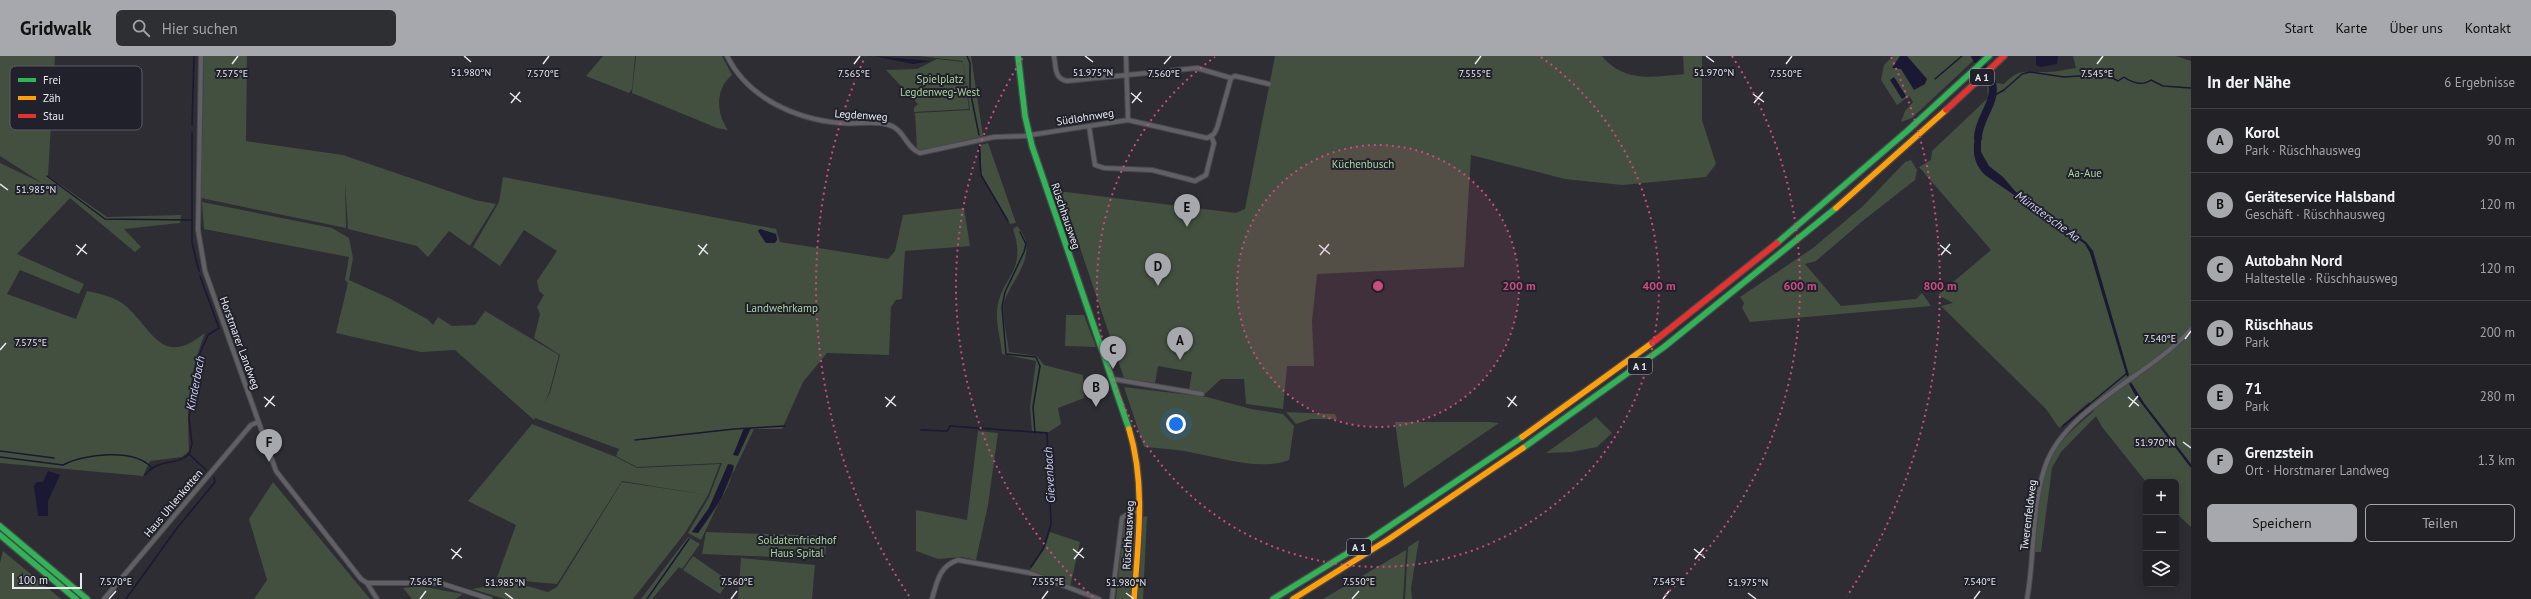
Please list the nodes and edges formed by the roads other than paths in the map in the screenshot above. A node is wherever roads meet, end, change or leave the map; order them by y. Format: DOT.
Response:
graph roads {
  1 [pos="201,56"];
  2 [pos="727,56"];
  3 [pos="1018,56"];
  4 [pos="1054,56"];
  5 [pos="1126,56"];
  6 [pos="1989,56"];
  7 [pos="2004,56"];
  8 [pos="1127,75"];
  9 [pos="1231,78"];
  10 [pos="1269,84"];
  11 [pos="1128,120"];
  12 [pos="1089,126"];
  13 [pos="1029,135"];
  14 [pos="1211,136"];
  15 [pos="2191,328"];
  16 [pos="1113,379"];
  17 [pos="1202,394"];
  18 [pos="258,422"];
  19 [pos="1140,512"];
  20 [pos="0,526"];
  21 [pos="0,535"];
  22 [pos="367,583"];
  23 [pos="105,598"];
  24 [pos="76,599"];
  25 [pos="87,599"];
  26 [pos="377,599"];
  27 [pos="490,599"];
  28 [pos="932,599"];
  29 [pos="1099,599"];
  30 [pos="1112,599"];
  31 [pos="1134,599"];
  32 [pos="1273,599"];
  33 [pos="1293,599"];
  34 [pos="2027,599"];
  1 -- 18 [label="street, Horstmarer Landweg"];
  2 -- 13 [label="street, Legdenweg"];
  3 -- 13 [label="main road, Rüschhausweg"];
  4 -- 8 [label="street"];
  5 -- 8 [label="street, Südlohnweg"];
  6 -- 32 [label="main road, A 1"];
  7 -- 33 [label="main road, A 1"];
  8 -- 9 [label="street"];
  8 -- 11 [label="street, Südlohnweg"];
  9 -- 10 [label="street"];
  9 -- 14 [label="street"];
  11 -- 12 [label="street, Südlohnweg"];
  11 -- 14 [label="street"];
  12 -- 13 [label="street, Südlohnweg"];
  12 -- 14 [label="street"];
  13 -- 16 [label="main road, Rüschhausweg"];
  15 -- 34 [label="street, Twerenfeldweg"];
  16 -- 17 [label="street"];
  16 -- 19 [label="main road, Rüschhausweg"];
  18 -- 22 [label="street, Horstmarer Landweg"];
  18 -- 23 [label="street, Haus Uhlenkotten"];
  19 -- 30 [label="street"];
  19 -- 31 [label="main road, Rüschhausweg"];
  20 -- 25 [label="main road"];
  21 -- 24 [label="main road"];
  22 -- 26 [label="street, Horstmarer Landweg"];
  22 -- 27 [label="street"];
  28 -- 29 [label="street"];
}
